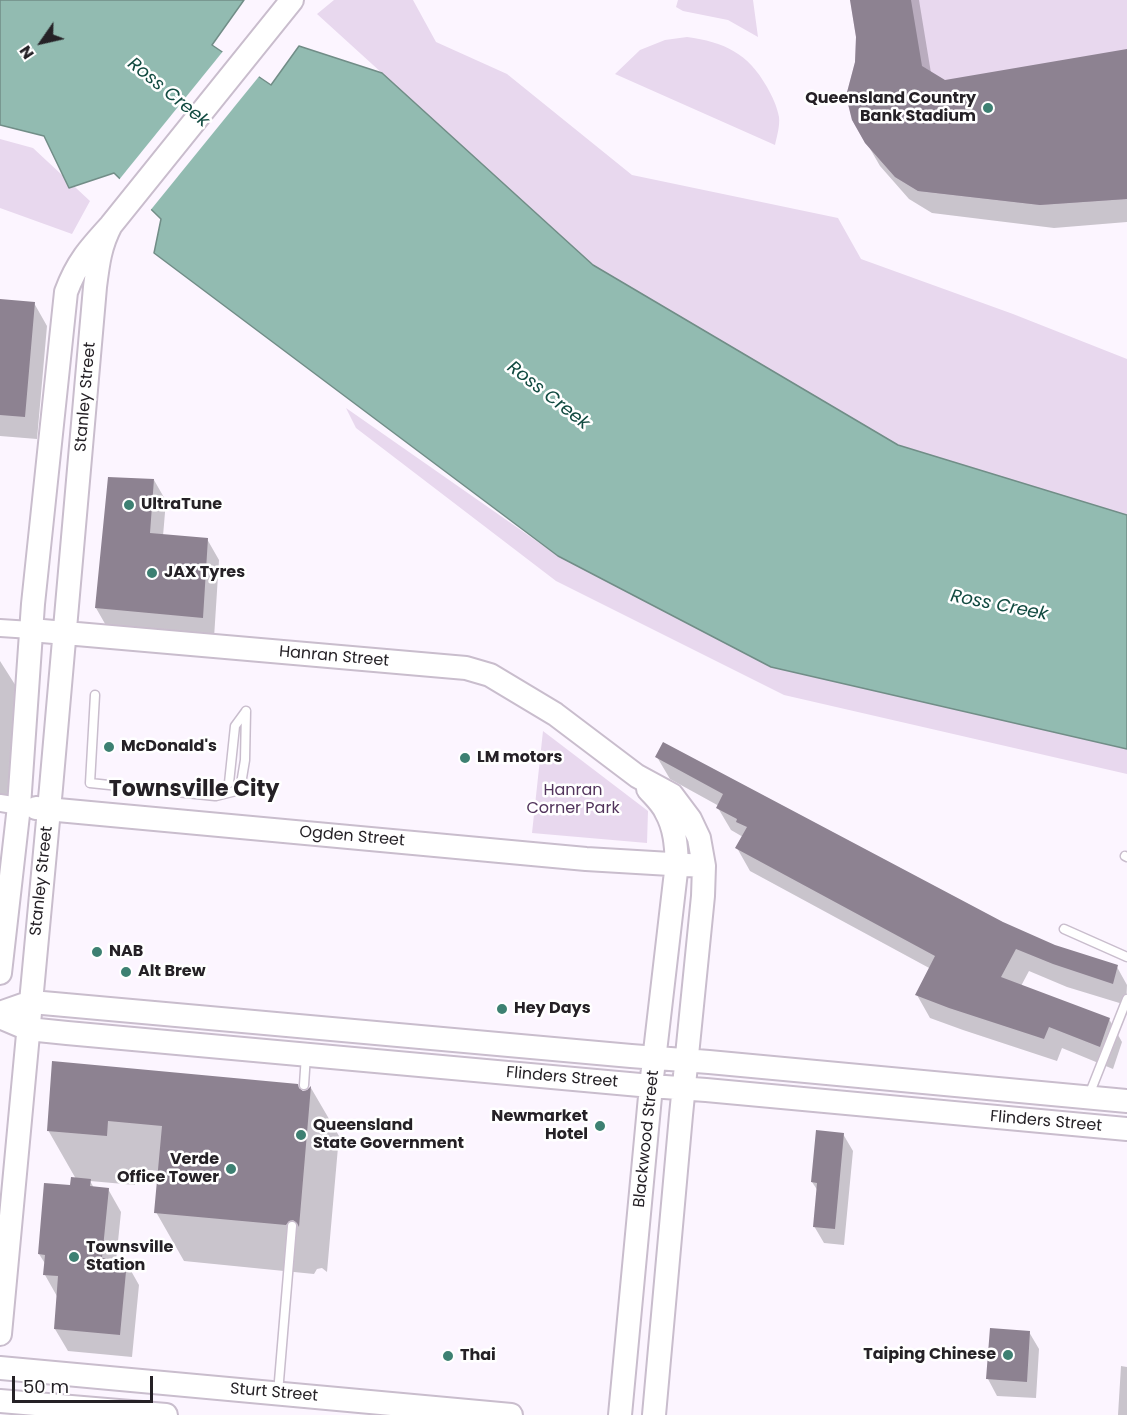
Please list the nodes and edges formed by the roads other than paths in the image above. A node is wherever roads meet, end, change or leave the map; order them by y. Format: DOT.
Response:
graph roads {
  1 [pos="292,0"];
  2 [pos="111,225"];
  3 [pos="64,307"];
  4 [pos="93,312"];
  5 [pos="0,628"];
  6 [pos="31,630"];
  7 [pos="65,634"];
  8 [pos="95,695"];
  9 [pos="637,776"];
  10 [pos="215,796"];
  11 [pos="9,804"];
  12 [pos="49,810"];
  13 [pos="677,863"];
  14 [pos="704,866"];
  15 [pos="1064,929"];
  16 [pos="1127,957"];
  17 [pos="0,973"];
  18 [pos="1127,999"];
  19 [pos="31,1002"];
  20 [pos="0,1015"];
  21 [pos="28,1029"];
  22 [pos="307,1055"];
  23 [pos="655,1058"];
  24 [pos="687,1060"];
  25 [pos="304,1085"];
  26 [pos="651,1086"];
  27 [pos="684,1088"];
  28 [pos="1087,1098"];
  29 [pos="1127,1101"];
  30 [pos="1127,1129"];
  31 [pos="292,1226"];
  32 [pos="0,1334"];
  33 [pos="0,1368"];
  34 [pos="278,1393"];
  35 [pos="0,1401"];
  36 [pos="166,1415"];
  37 [pos="511,1415"];
  38 [pos="620,1415"];
  39 [pos="654,1415"];
  1 -- 2 [label="main road"];
  2 -- 3 [label="main road, Stanley Street"];
  2 -- 4 [label="main road, Stanley Street"];
  3 -- 4 [label="main road"];
  3 -- 6 [label="main road, Stanley Street"];
  4 -- 7 [label="main road, Stanley Street"];
  5 -- 6 [label="street, Hanran Street"];
  6 -- 7 [label="main road, Hanran Street"];
  6 -- 11 [label="main road, Stanley Street"];
  7 -- 9 [label="main road, Hanran Street"];
  7 -- 12 [label="main road, Stanley Street"];
  8 -- 10 [label="lane"];
  9 -- 13 [label="main road, Hanran Street"];
  9 -- 14 [label="main road, Hanran Street"];
  10 -- 10 [label="lane"];
  11 -- 12 [label="main road, Ogden Street"];
  11 -- 17 [label="main road, Stanley Street"];
  12 -- 13 [label="main road, Ogden Street"];
  12 -- 19 [label="main road, Stanley Street"];
  13 -- 14 [label="main road, Ogden Street"];
  13 -- 23 [label="main road, Blackwood Street"];
  14 -- 24 [label="main road, Blackwood Street"];
  15 -- 16 [label="lane"];
  18 -- 28 [label="lane"];
  19 -- 20 [label="main road, Flinders Street"];
  19 -- 21 [label="main road, Stanley Street"];
  19 -- 23 [label="main road, Flinders Street"];
  20 -- 21 [label="main road, Flinders Street"];
  21 -- 22 [label="main road, Flinders Street"];
  21 -- 32 [label="main road, Stanley Street"];
  22 -- 25 [label="lane"];
  22 -- 26 [label="main road, Flinders Street"];
  23 -- 24 [label="main road, Flinders Street"];
  23 -- 26 [label="main road, Blackwood Street"];
  24 -- 27 [label="main road, Blackwood Street"];
  24 -- 28 [label="main road, Flinders Street"];
  26 -- 27 [label="main road, Flinders Street"];
  26 -- 38 [label="main road, Blackwood Street"];
  27 -- 30 [label="main road, Flinders Street"];
  27 -- 39 [label="main road, Blackwood Street"];
  28 -- 29 [label="main road, Flinders Street"];
  31 -- 34 [label="lane"];
  33 -- 34 [label="main road, Sturt Street"];
  34 -- 37 [label="main road, Sturt Street"];
  35 -- 36 [label="main road"];
}
